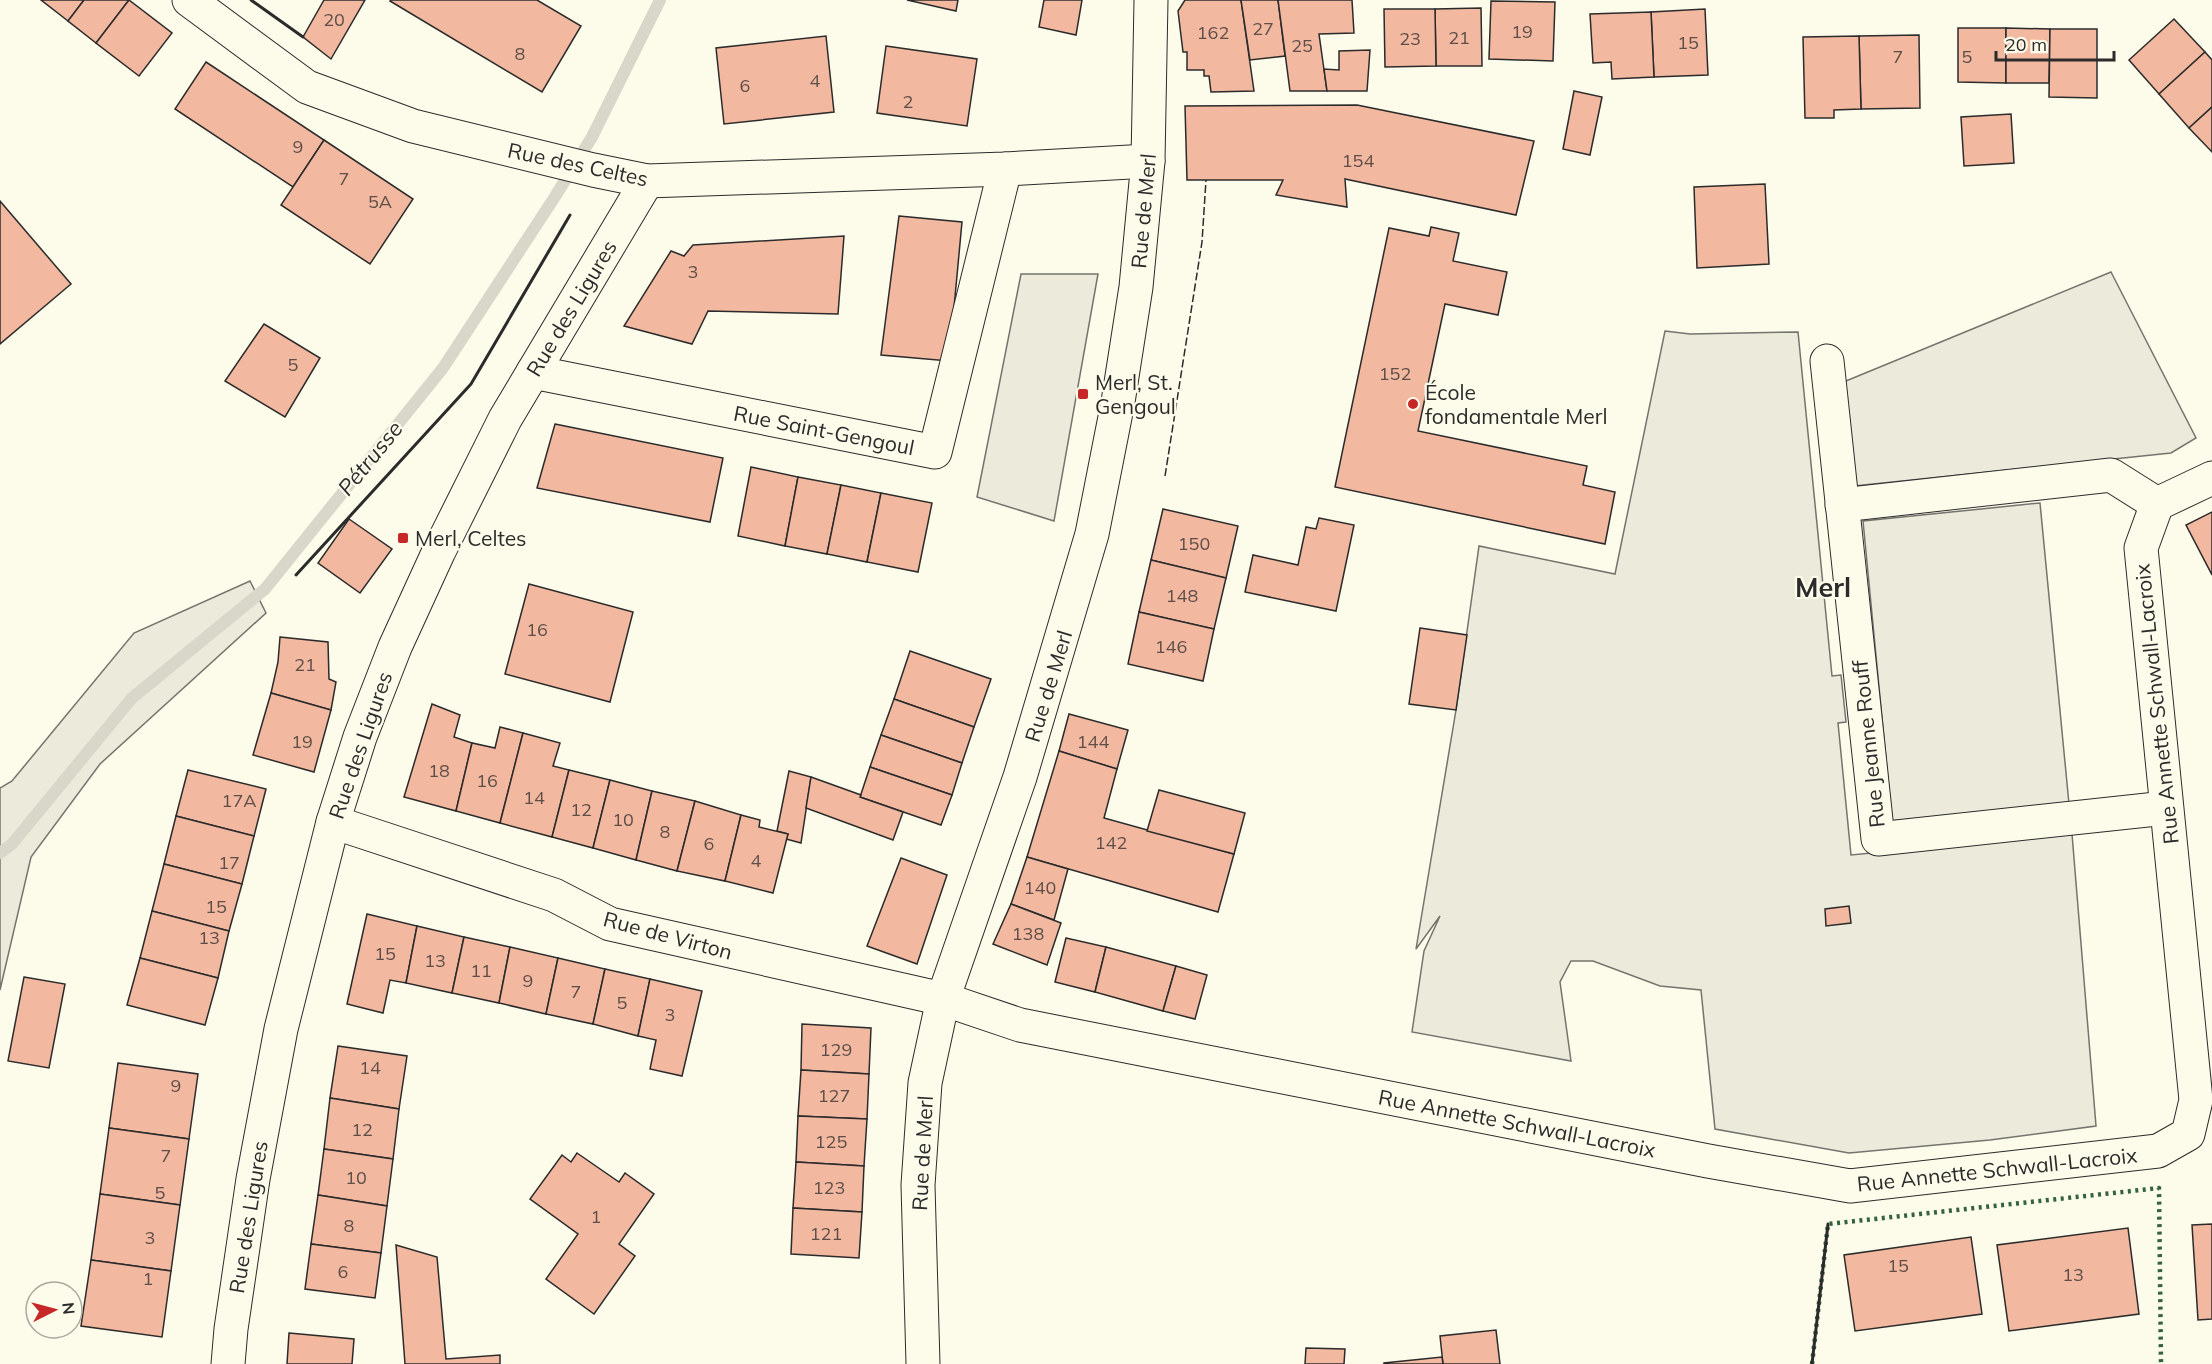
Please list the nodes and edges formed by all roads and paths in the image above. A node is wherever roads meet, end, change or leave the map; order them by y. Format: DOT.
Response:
graph roads {
  1 [pos="189,0"];
  2 [pos="1151,0"];
  3 [pos="1148,161"];
  4 [pos="1005,170"];
  5 [pos="647,181"];
  6 [pos="1827,361"];
  7 [pos="533,372"];
  8 [pos="2212,478"];
  9 [pos="2157,504"];
  10 [pos="1842,505"];
  11 [pos="2166,808"];
  12 [pos="333,822"];
  13 [pos="943,999"];
  14 [pos="228,1364"];
  15 [pos="923,1364"];
  1 -- 5 [label="street, Rue des Celtes"];
  2 -- 3 [label="street, Rue de Merl"];
  3 -- 4 [label="street, Rue des Celtes"];
  3 -- 13 [label="street, Rue de Merl"];
  4 -- 5 [label="street, Rue des Celtes"];
  4 -- 7 [label="street, Rue Saint-Gengoul"];
  5 -- 7 [label="street, Rue des Ligures"];
  6 -- 10 [label="street, Rue Jeanne Rouff"];
  7 -- 12 [label="street, Rue des Ligures"];
  8 -- 9 [label="street"];
  9 -- 10 [label="street"];
  9 -- 11 [label="street, Rue Annette Schwall-Lacroix"];
  10 -- 11 [label="street, Rue Jeanne Rouff"];
  11 -- 13 [label="street, Rue Annette Schwall-Lacroix"];
  12 -- 13 [label="street, Rue de Virton"];
  12 -- 14 [label="street, Rue des Ligures"];
  13 -- 15 [label="street, Rue de Merl"];
}
